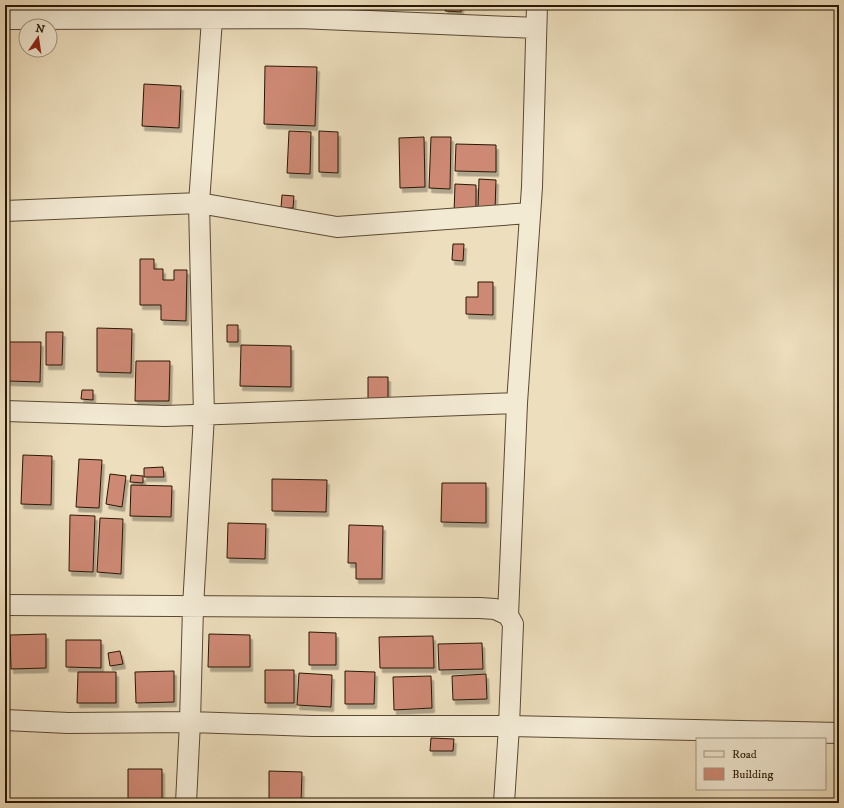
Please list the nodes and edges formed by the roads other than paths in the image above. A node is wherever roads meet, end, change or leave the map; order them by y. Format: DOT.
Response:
graph roads {
  1 [pos="537,5"];
  2 [pos="208,12"];
  3 [pos="5,19"];
  4 [pos="536,28"];
  5 [pos="199,203"];
  6 [pos="5,211"];
  7 [pos="530,213"];
  8 [pos="517,403"];
  9 [pos="5,412"];
  10 [pos="204,415"];
  11 [pos="5,605"];
  12 [pos="193,607"];
  13 [pos="508,615"];
  14 [pos="5,720"];
  15 [pos="190,722"];
  16 [pos="509,726"];
  17 [pos="839,733"];
  18 [pos="186,803"];
  19 [pos="504,803"];
  1 -- 4 [label="street"];
  2 -- 3 [label="street"];
  2 -- 4 [label="street"];
  2 -- 5 [label="street"];
  4 -- 7 [label="street"];
  5 -- 6 [label="street"];
  5 -- 7 [label="street"];
  5 -- 10 [label="street"];
  7 -- 8 [label="street"];
  8 -- 10 [label="street"];
  8 -- 13 [label="street"];
  9 -- 10 [label="street"];
  10 -- 12 [label="street"];
  11 -- 12 [label="street"];
  12 -- 13 [label="street"];
  12 -- 15 [label="street"];
  13 -- 16 [label="street"];
  14 -- 15 [label="street"];
  15 -- 16 [label="street"];
  15 -- 18 [label="street"];
  16 -- 17 [label="street"];
  16 -- 19 [label="street"];
}
